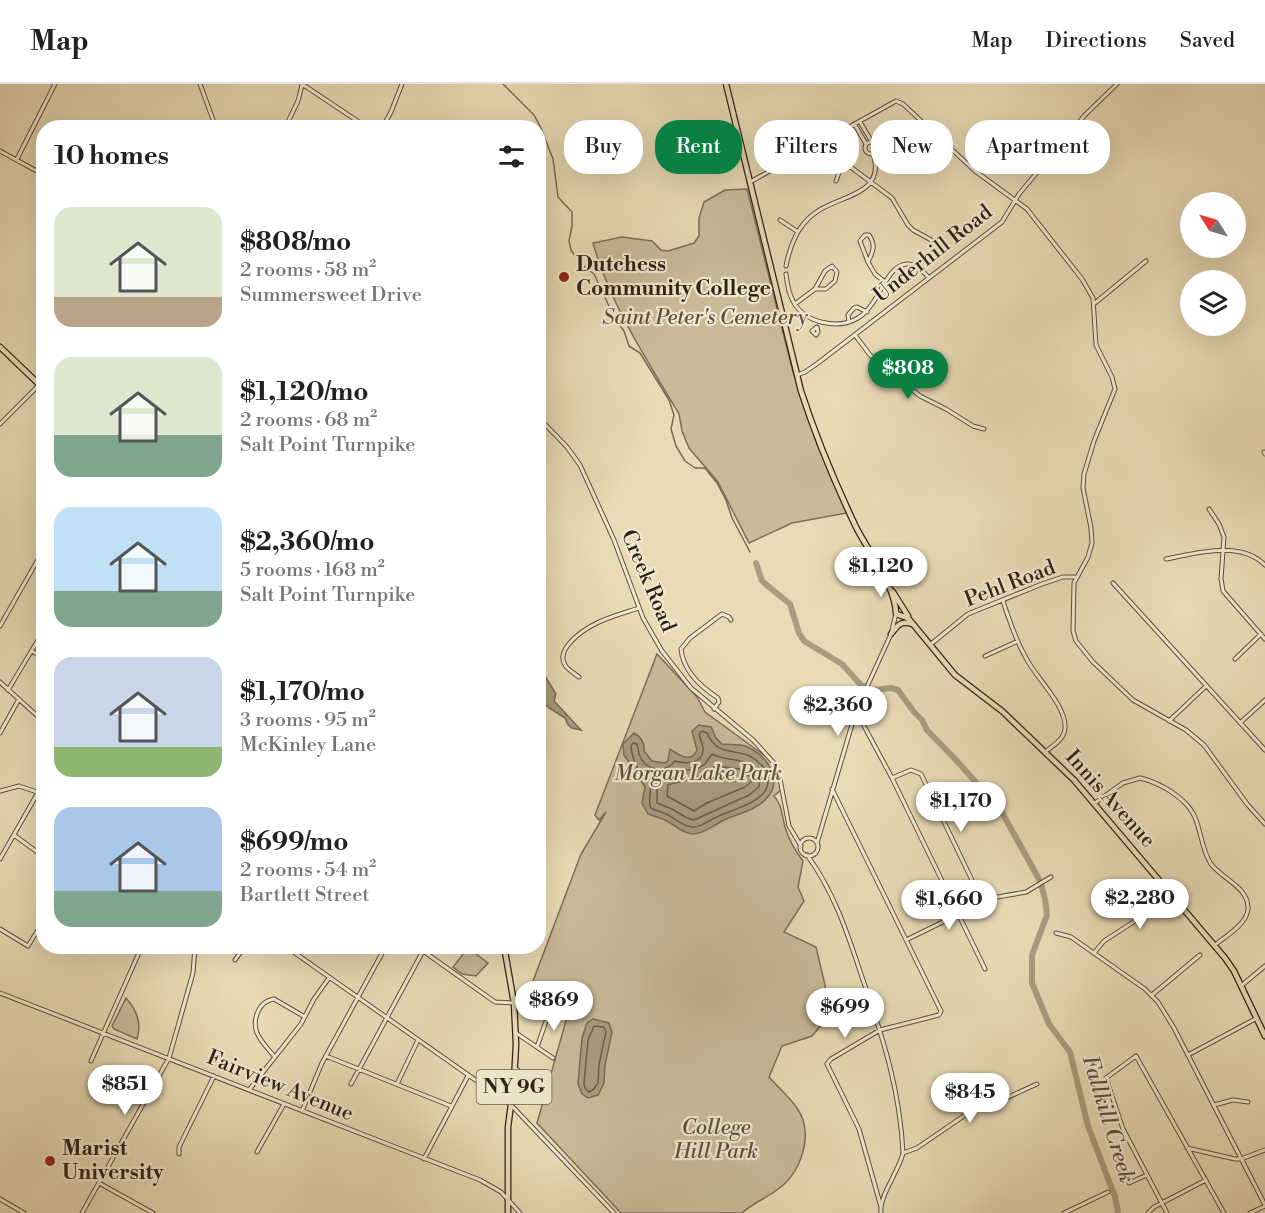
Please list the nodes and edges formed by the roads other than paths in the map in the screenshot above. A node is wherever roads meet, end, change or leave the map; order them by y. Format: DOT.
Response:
graph roads {
  1 [pos="55,84"];
  2 [pos="200,84"];
  3 [pos="302,84"];
  4 [pos="402,84"];
  5 [pos="726,84"];
  6 [pos="1117,84"];
  7 [pos="37,120"];
  8 [pos="213,120"];
  9 [pos="289,120"];
  10 [pos="356,120"];
  11 [pos="386,120"];
  12 [pos="36,122"];
  13 [pos="860,122"];
  14 [pos="859,132"];
  15 [pos="866,133"];
  16 [pos="861,136"];
  17 [pos="871,140"];
  18 [pos="871,142"];
  19 [pos="866,145"];
  20 [pos="0,151"];
  21 [pos="871,153"];
  22 [pos="17,159"];
  23 [pos="36,170"];
  24 [pos="765,174"];
  25 [pos="838,174"];
  26 [pos="859,174"];
  27 [pos="873,174"];
  28 [pos="836,181"];
  29 [pos="750,182"];
  30 [pos="871,183"];
  31 [pos="1015,200"];
  32 [pos="780,220"];
  33 [pos="798,232"];
  34 [pos="944,247"];
  35 [pos="1146,261"];
  36 [pos="868,262"];
  37 [pos="786,266"];
  38 [pos="786,274"];
  39 [pos="929,278"];
  40 [pos="886,283"];
  41 [pos="815,289"];
  42 [pos="1095,303"];
  43 [pos="795,304"];
  44 [pos="867,312"];
  45 [pos="819,321"];
  46 [pos="849,322"];
  47 [pos="816,327"];
  48 [pos="855,335"];
  49 [pos="0,347"];
  50 [pos="797,375"];
  51 [pos="36,382"];
  52 [pos="36,392"];
  53 [pos="0,424"];
  54 [pos="546,426"];
  55 [pos="984,429"];
  56 [pos="1209,509"];
  57 [pos="1224,551"];
  58 [pos="1166,559"];
  59 [pos="36,563"];
  60 [pos="1265,565"];
  61 [pos="1075,577"];
  62 [pos="884,578"];
  63 [pos="1113,583"];
  64 [pos="1003,601"];
  65 [pos="639,608"];
  66 [pos="896,614"];
  67 [pos="731,620"];
  68 [pos="0,626"];
  69 [pos="914,626"];
  70 [pos="891,634"];
  71 [pos="1261,634"];
  72 [pos="1265,639"];
  73 [pos="1018,641"];
  74 [pos="36,644"];
  75 [pos="929,645"];
  76 [pos="32,651"];
  77 [pos="36,654"];
  78 [pos="985,656"];
  79 [pos="1235,659"];
  80 [pos="579,677"];
  81 [pos="0,682"];
  82 [pos="1205,687"];
  83 [pos="8,690"];
  84 [pos="19,699"];
  85 [pos="1265,700"];
  86 [pos="714,709"];
  87 [pos="856,711"];
  88 [pos="36,715"];
  89 [pos="1169,721"];
  90 [pos="1240,723"];
  91 [pos="0,733"];
  92 [pos="1265,750"];
  93 [pos="1045,752"];
  94 [pos="892,778"];
  95 [pos="832,789"];
  96 [pos="0,791"];
  97 [pos="36,792"];
  98 [pos="36,794"];
  99 [pos="1095,803"];
  100 [pos="1265,824"];
  101 [pos="821,829"];
  102 [pos="14,835"];
  103 [pos="795,836"];
  104 [pos="812,839"];
  105 [pos="805,840"];
  106 [pos="817,843"];
  107 [pos="801,846"];
  108 [pos="36,851"];
  109 [pos="815,853"];
  110 [pos="807,855"];
  111 [pos="0,859"];
  112 [pos="816,867"];
  113 [pos="1052,877"];
  114 [pos="1170,892"];
  115 [pos="983,903"];
  116 [pos="958,914"];
  117 [pos="0,928"];
  118 [pos="1056,933"];
  119 [pos="36,934"];
  120 [pos="906,940"];
  121 [pos="1215,945"];
  122 [pos="1094,953"];
  123 [pos="138,954"];
  124 [pos="195,954"];
  125 [pos="239,954"];
  126 [pos="296,954"];
  127 [pos="381,954"];
  128 [pos="421,954"];
  129 [pos="427,954"];
  130 [pos="506,954"];
  131 [pos="1200,955"];
  132 [pos="235,960"];
  133 [pos="1265,966"];
  134 [pos="985,969"];
  135 [pos="330,978"];
  136 [pos="1241,986"];
  137 [pos="2,993"];
  138 [pos="1152,995"];
  139 [pos="357,997"];
  140 [pos="514,1003"];
  141 [pos="550,1010"];
  142 [pos="305,1017"];
  143 [pos="387,1017"];
  144 [pos="1257,1018"];
  145 [pos="1263,1025"];
  146 [pos="880,1030"];
  147 [pos="103,1032"];
  148 [pos="516,1033"];
  149 [pos="1265,1036"];
  150 [pos="418,1040"];
  151 [pos="537,1047"];
  152 [pos="1188,1055"];
  153 [pos="274,1056"];
  154 [pos="326,1056"];
  155 [pos="169,1058"];
  156 [pos="553,1058"];
  157 [pos="91,1061"];
  158 [pos="515,1068"];
  159 [pos="359,1069"];
  160 [pos="214,1076"];
  161 [pos="468,1076"];
  162 [pos="351,1084"];
  163 [pos="397,1084"];
  164 [pos="1037,1084"];
  165 [pos="249,1090"];
  166 [pos="544,1091"];
  167 [pos="1248,1102"];
  168 [pos="284,1104"];
  169 [pos="511,1105"];
  170 [pos="1214,1105"];
  171 [pos="451,1106"];
  172 [pos="302,1111"];
  173 [pos="1187,1148"];
  174 [pos="1265,1150"];
  175 [pos="257,1152"];
  176 [pos="903,1153"];
  177 [pos="179,1154"];
  178 [pos="424,1159"];
  179 [pos="1241,1159"];
  180 [pos="1147,1175"];
  181 [pos="1206,1180"];
  182 [pos="99,1183"];
  183 [pos="1130,1183"];
  184 [pos="1108,1192"];
  185 [pos="0,1199"];
  186 [pos="508,1199"];
  187 [pos="1162,1203"];
  188 [pos="1265,1205"];
  189 [pos="880,1208"];
  190 [pos="24,1213"];
  191 [pos="82,1213"];
  192 [pos="153,1213"];
  193 [pos="508,1213"];
  194 [pos="520,1213"];
  195 [pos="614,1213"];
  196 [pos="881,1213"];
  197 [pos="1064,1213"];
  198 [pos="1148,1213"];
  199 [pos="1167,1213"];
  200 [pos="1224,1213"];
  201 [pos="1250,1213"];
  1 -- 7 [label="street"];
  2 -- 8 [label="street"];
  3 -- 9 [label="street"];
  3 -- 10 [label="street"];
  4 -- 11 [label="street"];
  5 -- 29 [label="main road"];
  6 -- 31 [label="street, Underhill Road"];
  12 -- 22 [label="street"];
  13 -- 15 [label="street"];
  13 -- 31 [label="street"];
  14 -- 16 [label="street"];
  15 -- 16 [label="street"];
  15 -- 17 [label="street"];
  16 -- 19 [label="street"];
  18 -- 19 [label="street"];
  19 -- 21 [label="street"];
  20 -- 22 [label="street"];
  22 -- 23 [label="street"];
  24 -- 29 [label="street"];
  25 -- 28 [label="street"];
  26 -- 30 [label="street"];
  27 -- 30 [label="street"];
  29 -- 50 [label="main road"];
  30 -- 33 [label="street"];
  30 -- 34 [label="street"];
  31 -- 39 [label="street, Underhill Road"];
  31 -- 42 [label="street"];
  32 -- 33 [label="street"];
  33 -- 37 [label="street"];
  35 -- 42 [label="street"];
  36 -- 36 [label="street"];
  36 -- 40 [label="street"];
  38 -- 43 [label="street"];
  39 -- 40 [label="street"];
  39 -- 48 [label="street, Underhill Road"];
  40 -- 44 [label="street"];
  41 -- 41 [label="street"];
  41 -- 43 [label="street"];
  42 -- 61 [label="street"];
  43 -- 45 [label="street"];
  44 -- 46 [label="street"];
  44 -- 46 [label="street"];
  45 -- 46 [label="street"];
  45 -- 47 [label="street"];
  48 -- 50 [label="street, Underhill Road"];
  48 -- 55 [label="street"];
  49 -- 51 [label="main road"];
  50 -- 62 [label="main road"];
  52 -- 53 [label="street"];
  54 -- 65 [label="street, Creek Road"];
  56 -- 57 [label="street"];
  57 -- 58 [label="street"];
  57 -- 60 [label="street"];
  57 -- 71 [label="street"];
  59 -- 68 [label="street"];
  61 -- 64 [label="street, Pehl Road"];
  61 -- 89 [label="street"];
  62 -- 66 [label="main road"];
  62 -- 69 [label="main road"];
  63 -- 82 [label="street"];
  64 -- 73 [label="street"];
  64 -- 75 [label="street, Pehl Road"];
  65 -- 80 [label="street"];
  65 -- 86 [label="street, Creek Road"];
  66 -- 69 [label="main road, Innis Avenue"];
  66 -- 70 [label="street"];
  67 -- 86 [label="street"];
  69 -- 70 [label="main road"];
  69 -- 75 [label="main road, Innis Avenue"];
  70 -- 87 [label="street"];
  71 -- 72 [label="street"];
  71 -- 79 [label="street"];
  73 -- 78 [label="street"];
  73 -- 93 [label="street"];
  74 -- 76 [label="street"];
  75 -- 93 [label="main road, Innis Avenue"];
  76 -- 77 [label="street"];
  76 -- 83 [label="street"];
  81 -- 83 [label="street"];
  82 -- 89 [label="street"];
  82 -- 90 [label="street"];
  83 -- 84 [label="street"];
  84 -- 88 [label="street"];
  84 -- 91 [label="street"];
  85 -- 90 [label="street"];
  86 -- 103 [label="street, Creek Road"];
  87 -- 94 [label="street"];
  87 -- 95 [label="street"];
  89 -- 100 [label="street"];
  90 -- 92 [label="street"];
  93 -- 99 [label="main road, Innis Avenue"];
  94 -- 115 [label="street"];
  94 -- 116 [label="street"];
  95 -- 101 [label="street"];
  95 -- 120 [label="street"];
  96 -- 97 [label="street"];
  98 -- 102 [label="street"];
  99 -- 114 [label="main road, Innis Avenue"];
  99 -- 121 [label="street"];
  101 -- 104 [label="street"];
  101 -- 106 [label="street"];
  102 -- 108 [label="street"];
  102 -- 111 [label="street"];
  103 -- 105 [label="street"];
  103 -- 107 [label="street, Creek Road"];
  104 -- 105 [label="street"];
  104 -- 106 [label="street"];
  105 -- 107 [label="street"];
  106 -- 109 [label="street"];
  107 -- 110 [label="street"];
  109 -- 110 [label="street"];
  109 -- 112 [label="street"];
  110 -- 112 [label="street"];
  112 -- 146 [label="street"];
  113 -- 115 [label="street"];
  114 -- 121 [label="main road, Innis Avenue"];
  114 -- 122 [label="street"];
  115 -- 116 [label="street"];
  116 -- 120 [label="street"];
  116 -- 134 [label="street"];
  117 -- 119 [label="street"];
  118 -- 122 [label="street"];
  120 -- 146 [label="street"];
  121 -- 136 [label="main road, Innis Avenue"];
  122 -- 138 [label="street"];
  123 -- 147 [label="street"];
  124 -- 155 [label="street"];
  125 -- 132 [label="street"];
  126 -- 135 [label="street"];
  127 -- 139 [label="street"];
  128 -- 143 [label="street"];
  129 -- 140 [label="street"];
  130 -- 140 [label="main road, NY 9G"];
  131 -- 138 [label="street"];
  133 -- 136 [label="street"];
  135 -- 139 [label="street"];
  135 -- 142 [label="street"];
  136 -- 144 [label="main road, Innis Avenue"];
  137 -- 147 [label="street, Fairview Avenue"];
  138 -- 152 [label="street"];
  139 -- 143 [label="street"];
  139 -- 154 [label="street"];
  140 -- 148 [label="main road, NY 9G"];
  141 -- 151 [label="street"];
  142 -- 153 [label="street"];
  142 -- 153 [label="street"];
  143 -- 150 [label="street"];
  143 -- 159 [label="street"];
  144 -- 145 [label="main road, Innis Avenue"];
  144 -- 152 [label="street"];
  145 -- 149 [label="main road, Innis Avenue"];
  146 -- 176 [label="street"];
  146 -- 189 [label="street"];
  147 -- 155 [label="street, Fairview Avenue"];
  147 -- 157 [label="street"];
  148 -- 151 [label="street"];
  148 -- 158 [label="main road, NY 9G"];
  150 -- 161 [label="street"];
  150 -- 163 [label="street"];
  151 -- 156 [label="street"];
  152 -- 170 [label="street"];
  153 -- 165 [label="street"];
  154 -- 159 [label="street"];
  154 -- 172 [label="street"];
  155 -- 160 [label="street, Fairview Avenue"];
  155 -- 182 [label="street"];
  158 -- 166 [label="street"];
  158 -- 169 [label="main road, NY 9G"];
  159 -- 162 [label="street"];
  159 -- 163 [label="street"];
  160 -- 165 [label="street, Fairview Avenue"];
  160 -- 177 [label="street"];
  161 -- 169 [label="street"];
  161 -- 171 [label="street"];
  163 -- 171 [label="street"];
  164 -- 176 [label="street"];
  165 -- 168 [label="street, Fairview Avenue"];
  167 -- 170 [label="street"];
  168 -- 172 [label="street, Fairview Avenue"];
  168 -- 175 [label="street"];
  169 -- 186 [label="main road, NY 9G"];
  169 -- 195 [label="street"];
  170 -- 179 [label="street"];
  171 -- 178 [label="street"];
  172 -- 178 [label="street, Fairview Avenue"];
  173 -- 179 [label="street"];
  173 -- 180 [label="street"];
  173 -- 181 [label="street"];
  174 -- 179 [label="street"];
  176 -- 189 [label="street"];
  178 -- 186 [label="street, Fairview Avenue"];
  179 -- 188 [label="street"];
  180 -- 183 [label="street"];
  180 -- 187 [label="street"];
  181 -- 187 [label="street"];
  181 -- 200 [label="street"];
  182 -- 191 [label="street"];
  182 -- 192 [label="street"];
  184 -- 197 [label="street"];
  185 -- 190 [label="street"];
  186 -- 193 [label="main road, NY 9G"];
  186 -- 194 [label="street, Fairview Avenue"];
  187 -- 198 [label="street"];
  187 -- 199 [label="street"];
  188 -- 201 [label="street"];
  189 -- 196 [label="street"];
}
